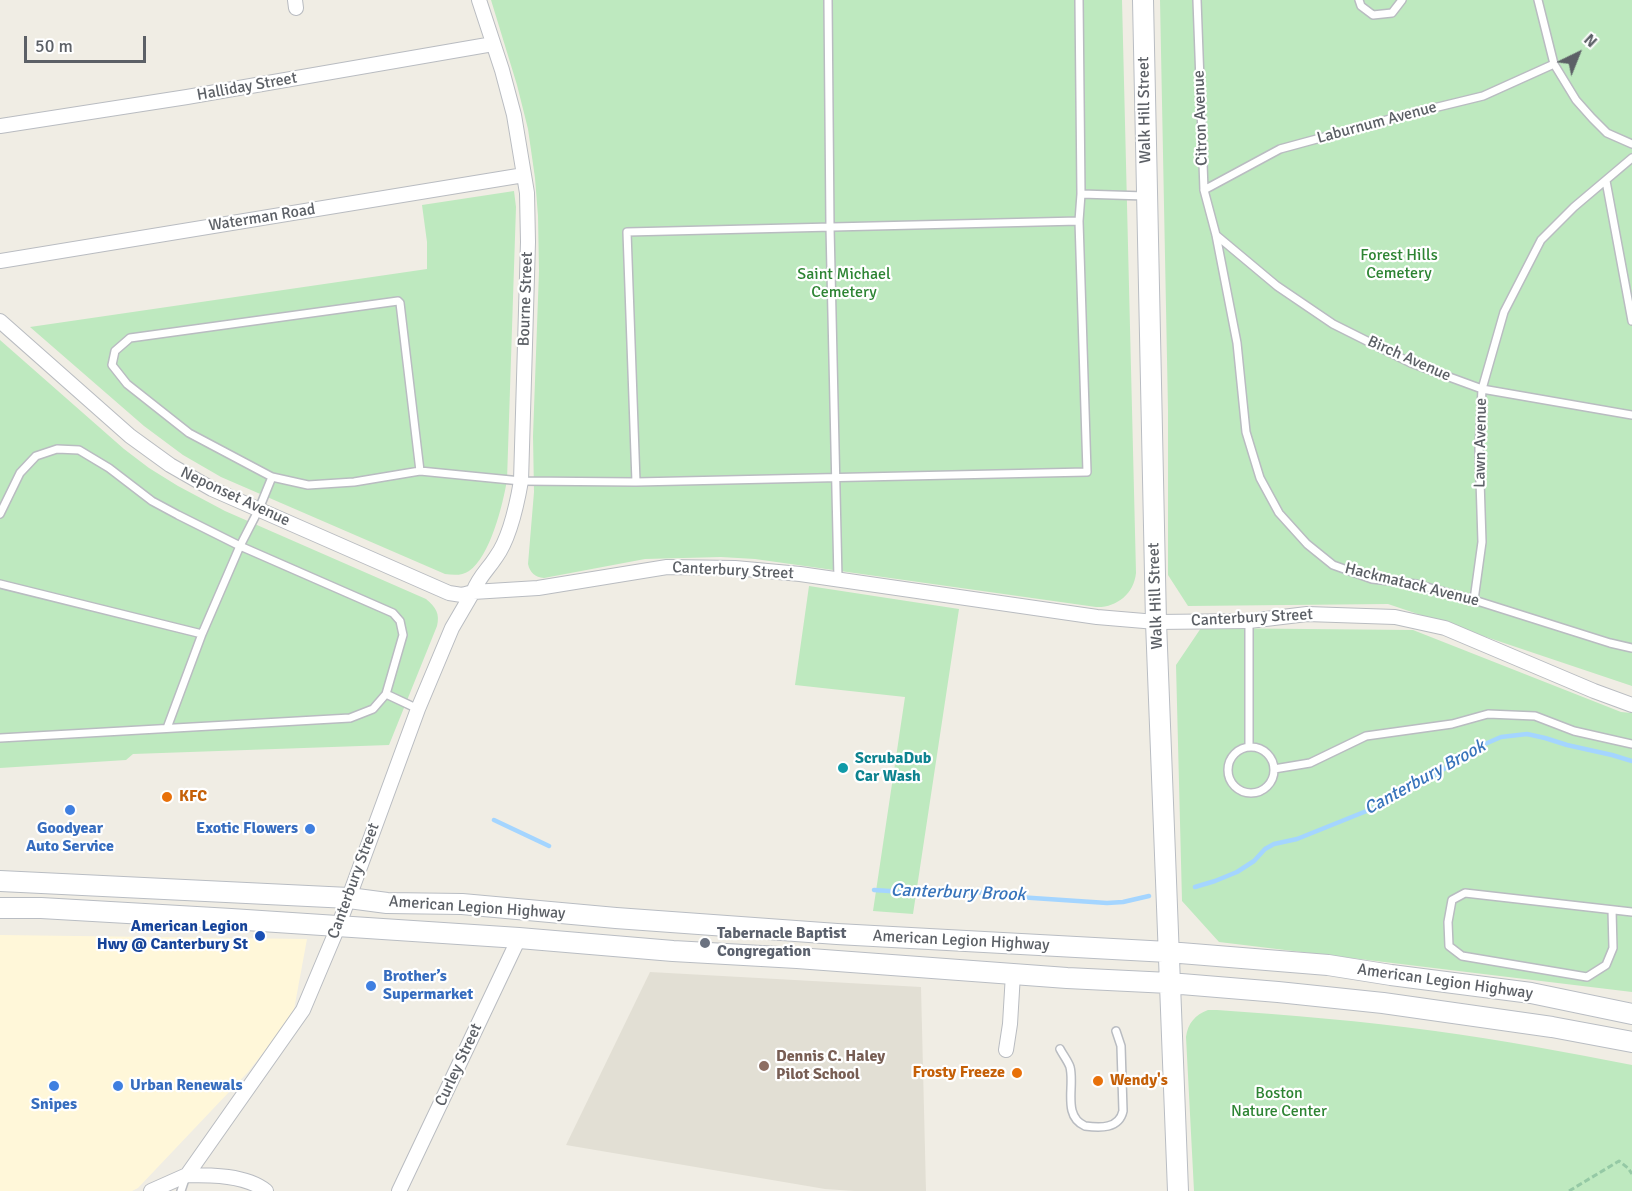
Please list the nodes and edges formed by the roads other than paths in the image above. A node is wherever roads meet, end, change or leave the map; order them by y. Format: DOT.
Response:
graph roads {
  1 [pos="479,0"];
  2 [pos="828,0"];
  3 [pos="1079,0"];
  4 [pos="1143,0"];
  5 [pos="1197,0"];
  6 [pos="1359,0"];
  7 [pos="1402,0"];
  8 [pos="1538,0"];
  9 [pos="493,44"];
  10 [pos="1554,64"];
  11 [pos="0,126"];
  12 [pos="1632,144"];
  13 [pos="1632,158"];
  14 [pos="524,174"];
  15 [pos="1606,181"];
  16 [pos="1204,190"];
  17 [pos="1082,194"];
  18 [pos="1147,196"];
  19 [pos="1079,221"];
  20 [pos="830,227"];
  21 [pos="1216,235"];
  22 [pos="0,261"];
  23 [pos="0,321"];
  24 [pos="1632,321"];
  25 [pos="1482,389"];
  26 [pos="1632,415"];
  27 [pos="420,471"];
  28 [pos="272,477"];
  29 [pos="836,478"];
  30 [pos="521,481"];
  31 [pos="636,482"];
  32 [pos="259,509"];
  33 [pos="0,514"];
  34 [pos="240,546"];
  35 [pos="838,580"];
  36 [pos="0,584"];
  37 [pos="473,592"];
  38 [pos="1474,600"];
  39 [pos="1249,621"];
  40 [pos="1156,622"];
  41 [pos="202,634"];
  42 [pos="1632,648"];
  43 [pos="386,694"];
  44 [pos="1632,705"];
  45 [pos="418,709"];
  46 [pos="167,728"];
  47 [pos="0,738"];
  48 [pos="1632,744"];
  49 [pos="1249,747"];
  50 [pos="1274,770"];
  51 [pos="0,881"];
  52 [pos="348,898"];
  53 [pos="0,908"];
  54 [pos="1612,910"];
  55 [pos="1632,912"];
  56 [pos="338,927"];
  57 [pos="519,938"];
  58 [pos="1168,952"];
  59 [pos="1013,974"];
  60 [pos="1169,983"];
  61 [pos="1632,1014"];
  62 [pos="1116,1031"];
  63 [pos="1632,1042"];
  64 [pos="1060,1049"];
  65 [pos="1006,1050"];
  66 [pos="187,1175"];
  67 [pos="152,1191"];
  68 [pos="181,1191"];
  69 [pos="266,1191"];
  70 [pos="399,1191"];
  71 [pos="1178,1191"];
  1 -- 9 [label="street, Bourne Street"];
  2 -- 20 [label="lane"];
  3 -- 17 [label="lane"];
  4 -- 18 [label="main road, Walk Hill Street"];
  5 -- 16 [label="lane, Citron Avenue"];
  6 -- 7 [label="lane"];
  8 -- 10 [label="lane"];
  9 -- 11 [label="street, Halliday Street"];
  9 -- 14 [label="street, Bourne Street"];
  10 -- 12 [label="lane"];
  10 -- 16 [label="lane, Laburnum Avenue"];
  13 -- 15 [label="lane, Lawn Avenue"];
  14 -- 22 [label="street, Waterman Road"];
  14 -- 30 [label="street, Bourne Street"];
  15 -- 24 [label="lane"];
  15 -- 25 [label="lane, Lawn Avenue"];
  16 -- 21 [label="lane, Citron Avenue"];
  17 -- 18 [label="lane"];
  17 -- 19 [label="lane"];
  18 -- 40 [label="main road, Walk Hill Street"];
  19 -- 20 [label="lane"];
  19 -- 29 [label="lane"];
  20 -- 29 [label="lane"];
  20 -- 31 [label="lane"];
  21 -- 25 [label="lane, Birch Avenue"];
  21 -- 38 [label="lane, Hackmatack Avenue"];
  23 -- 32 [label="street, Neponset Avenue"];
  25 -- 26 [label="lane, Birch Avenue"];
  25 -- 38 [label="lane, Lawn Avenue"];
  27 -- 28 [label="lane"];
  27 -- 28 [label="lane"];
  27 -- 30 [label="lane"];
  28 -- 32 [label="lane"];
  29 -- 31 [label="lane"];
  29 -- 35 [label="lane"];
  30 -- 31 [label="lane"];
  30 -- 37 [label="street, Bourne Street"];
  32 -- 34 [label="lane"];
  32 -- 37 [label="street, Neponset Avenue"];
  33 -- 34 [label="lane"];
  34 -- 41 [label="lane"];
  34 -- 43 [label="lane"];
  35 -- 37 [label="street, Canterbury Street"];
  35 -- 40 [label="street, Canterbury Street"];
  36 -- 41 [label="lane"];
  37 -- 45 [label="street, Canterbury Street"];
  38 -- 42 [label="lane, Hackmatack Avenue"];
  39 -- 40 [label="street, Canterbury Street"];
  39 -- 44 [label="street, Canterbury Street"];
  39 -- 49 [label="lane"];
  40 -- 58 [label="main road, Walk Hill Street"];
  41 -- 46 [label="lane"];
  43 -- 45 [label="lane"];
  43 -- 46 [label="lane"];
  45 -- 52 [label="street, Canterbury Street"];
  46 -- 47 [label="lane"];
  48 -- 50 [label="lane"];
  49 -- 50 [label="lane"];
  49 -- 50 [label="lane"];
  51 -- 52 [label="main road, American Legion Highway"];
  52 -- 56 [label="street, Canterbury Street"];
  52 -- 58 [label="main road, American Legion Highway"];
  53 -- 56 [label="main road, American Legion Highway"];
  54 -- 54 [label="lane"];
  54 -- 55 [label="lane"];
  56 -- 57 [label="main road, American Legion Highway"];
  56 -- 66 [label="street, Canterbury Street"];
  57 -- 59 [label="main road, American Legion Highway"];
  57 -- 70 [label="street, Curley Street"];
  58 -- 60 [label="main road, Walk Hill Street"];
  58 -- 61 [label="main road, American Legion Highway"];
  59 -- 60 [label="main road, American Legion Highway"];
  59 -- 65 [label="street"];
  60 -- 63 [label="main road, American Legion Highway"];
  60 -- 71 [label="main road, Walk Hill Street"];
  62 -- 64 [label="lane"];
  66 -- 67 [label="street"];
  66 -- 68 [label="lane"];
  66 -- 69 [label="street"];
}
